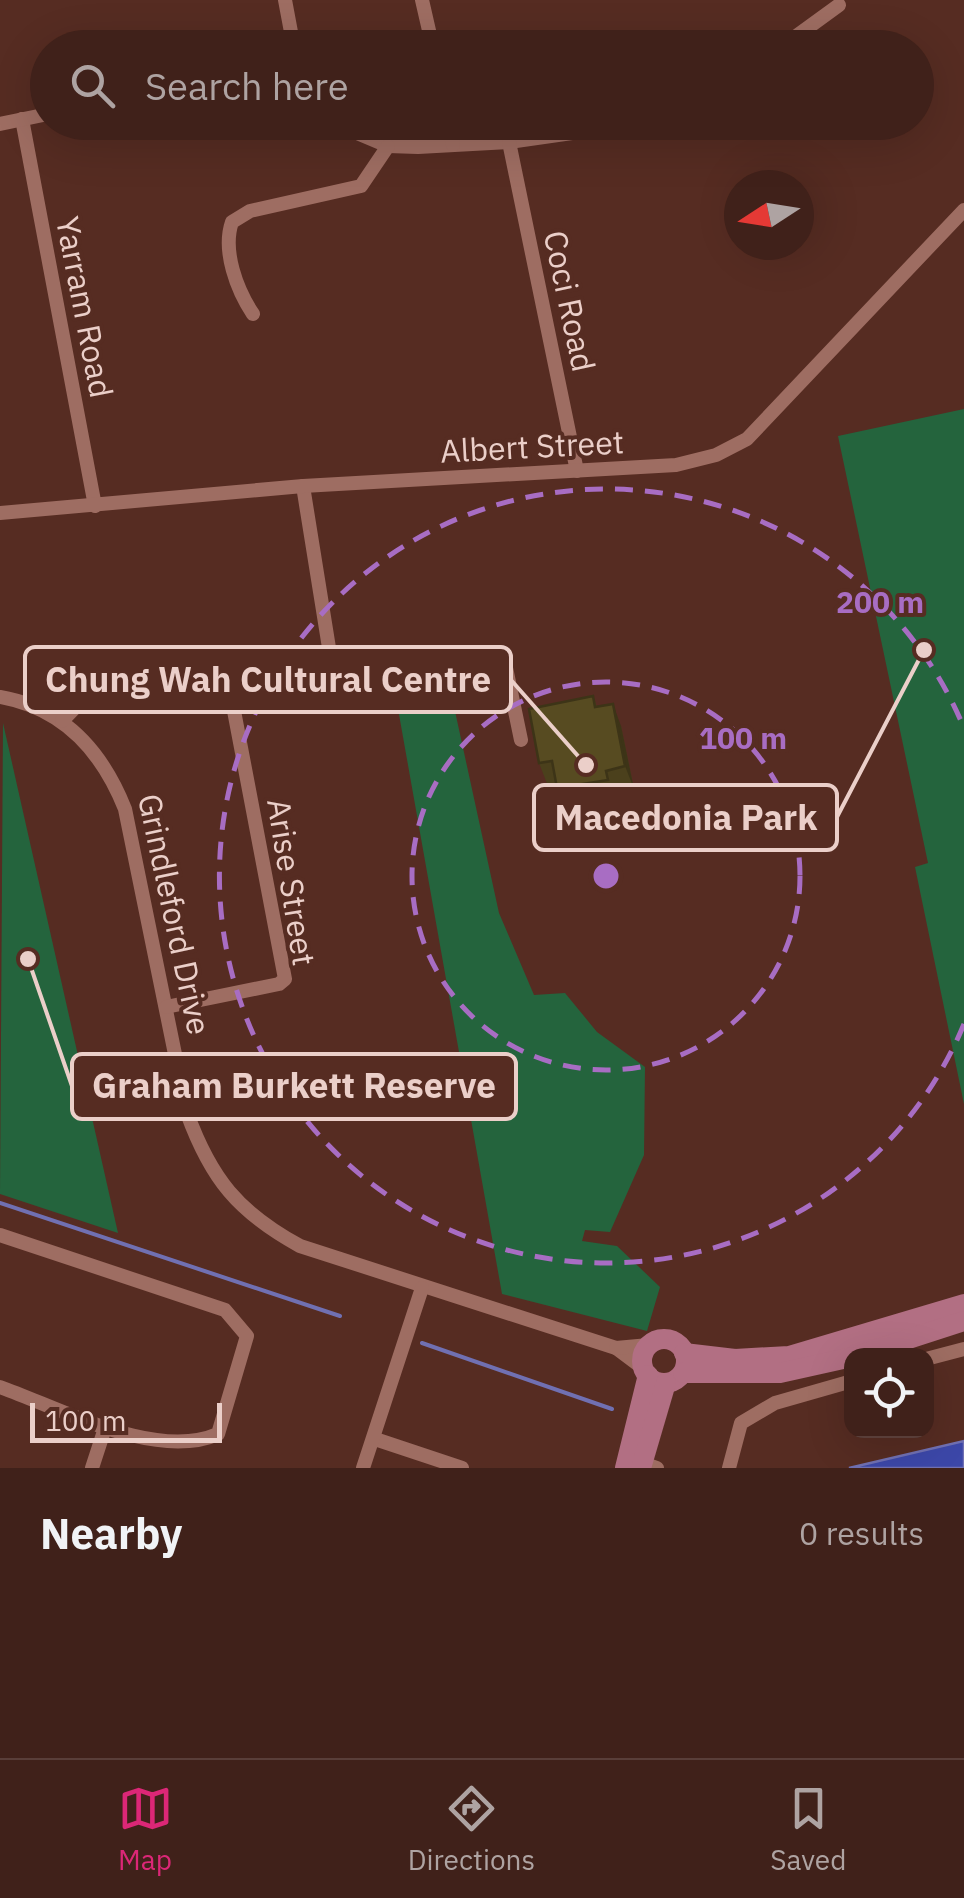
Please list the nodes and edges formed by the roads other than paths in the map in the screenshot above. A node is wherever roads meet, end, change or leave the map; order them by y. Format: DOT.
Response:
graph roads {
  1 [pos="285,0"];
  2 [pos="422,0"];
  3 [pos="839,4"];
  4 [pos="291,30"];
  5 [pos="428,30"];
  6 [pos="804,30"];
  7 [pos="30,117"];
  8 [pos="22,119"];
  9 [pos="0,124"];
  10 [pos="376,140"];
  11 [pos="452,140"];
  12 [pos="523,140"];
  13 [pos="509,142"];
  14 [pos="453,145"];
  15 [pos="388,146"];
  16 [pos="964,210"];
  17 [pos="254,314"];
  18 [pos="577,471"];
  19 [pos="303,486"];
  20 [pos="95,506"];
  21 [pos="0,513"];
  22 [pos="330,654"];
  23 [pos="227,674"];
  24 [pos="0,697"];
  25 [pos="62,722"];
  26 [pos="522,740"];
  27 [pos="166,1008"];
  28 [pos="0,1235"];
  29 [pos="422,1288"];
  30 [pos="962,1317"];
  31 [pos="649,1345"];
  32 [pos="616,1348"];
  33 [pos="876,1348"];
  34 [pos="964,1348"];
  35 [pos="934,1357"];
  36 [pos="844,1358"];
  37 [pos="665,1370"];
  38 [pos="844,1383"];
  39 [pos="0,1387"];
  40 [pos="106,1425"];
  41 [pos="374,1439"];
  42 [pos="641,1467"];
  43 [pos="92,1468"];
  44 [pos="363,1468"];
  45 [pos="462,1468"];
  46 [pos="729,1468"];
  1 -- 4 [label="street"];
  2 -- 5 [label="street"];
  3 -- 6 [label="street"];
  7 -- 8 [label="street"];
  8 -- 9 [label="street"];
  8 -- 20 [label="street, Yarram Road"];
  10 -- 15 [label="street"];
  11 -- 14 [label="street"];
  12 -- 13 [label="street"];
  13 -- 14 [label="street"];
  13 -- 18 [label="street, Coci Road"];
  14 -- 15 [label="street"];
  15 -- 17 [label="street"];
  16 -- 18 [label="street, Albert Street"];
  18 -- 19 [label="street, Albert Street"];
  19 -- 20 [label="street, Albert Street"];
  19 -- 22 [label="street"];
  20 -- 21 [label="street, Albert Street"];
  22 -- 23 [label="street"];
  22 -- 26 [label="street"];
  23 -- 25 [label="street"];
  23 -- 27 [label="street, Arise Street"];
  24 -- 25 [label="street, Grindleford Drive"];
  25 -- 27 [label="street, Grindleford Drive"];
  27 -- 29 [label="street, Grindleford Drive"];
  28 -- 40 [label="street"];
  29 -- 32 [label="street, Grindleford Drive"];
  29 -- 41 [label="street"];
  30 -- 33 [label="street, Grindleford Drive"];
  30 -- 37 [label="street, Grindleford Drive"];
  31 -- 32 [label="street, Grindleford Drive"];
  31 -- 37 [label="street"];
  31 -- 37 [label="street, Grindleford Drive"];
  32 -- 37 [label="street, Grindleford Drive"];
  34 -- 35 [label="street"];
  36 -- 37 [label="street, Grindleford Drive"];
  37 -- 42 [label="street"];
  38 -- 46 [label="street"];
  39 -- 40 [label="street"];
  40 -- 43 [label="street"];
  41 -- 44 [label="street"];
  41 -- 45 [label="street"];
}
